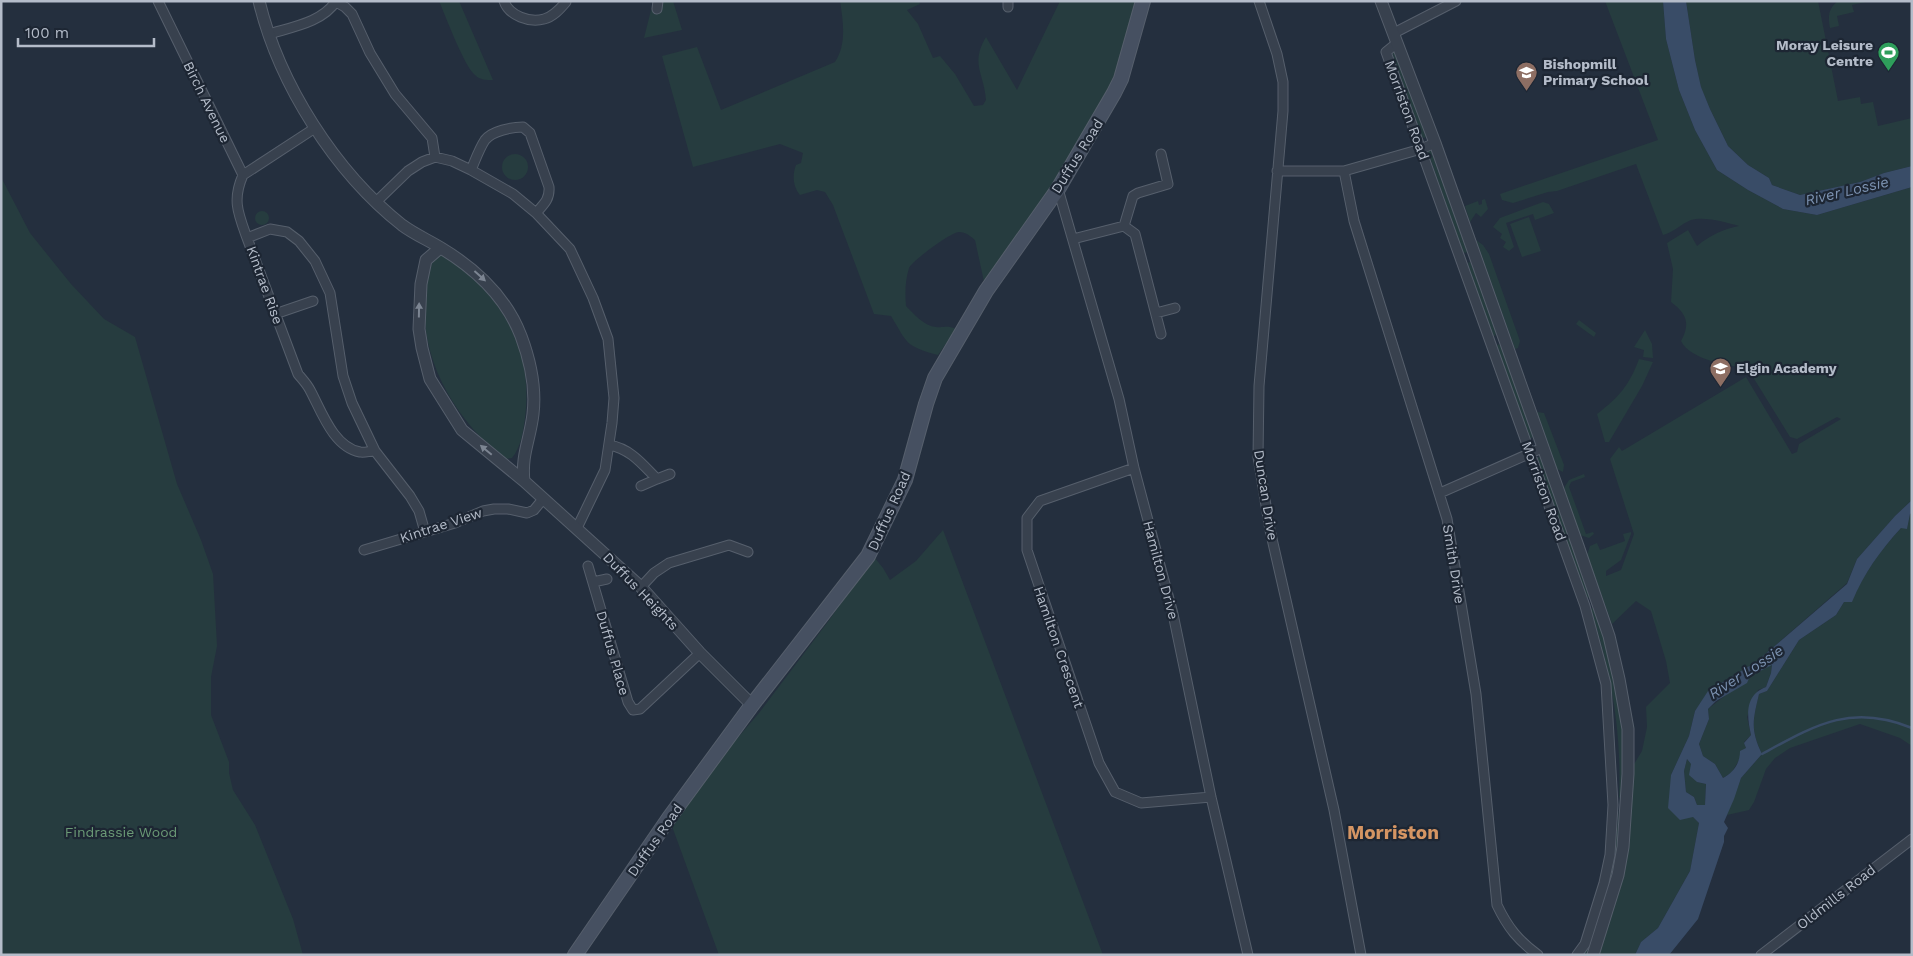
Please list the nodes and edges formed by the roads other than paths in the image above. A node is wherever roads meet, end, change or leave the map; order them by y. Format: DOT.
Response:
graph roads {
  1 [pos="158,1"];
  2 [pos="259,1"];
  3 [pos="504,1"];
  4 [pos="1143,1"];
  5 [pos="1259,1"];
  6 [pos="1381,1"];
  7 [pos="1456,1"];
  8 [pos="336,2"];
  9 [pos="566,2"];
  10 [pos="269,34"];
  11 [pos="1396,38"];
  12 [pos="315,128"];
  13 [pos="1434,143"];
  14 [pos="1421,149"];
  15 [pos="1161,154"];
  16 [pos="435,157"];
  17 [pos="471,170"];
  18 [pos="1277,171"];
  19 [pos="1344,171"];
  20 [pos="243,175"];
  21 [pos="1058,189"];
  22 [pos="376,202"];
  23 [pos="536,213"];
  24 [pos="1124,226"];
  25 [pos="412,232"];
  26 [pos="248,238"];
  27 [pos="1073,239"];
  28 [pos="440,248"];
  29 [pos="1474,255"];
  30 [pos="426,260"];
  31 [pos="1461,261"];
  32 [pos="313,301"];
  33 [pos="1175,308"];
  34 [pos="1156,313"];
  35 [pos="275,314"];
  36 [pos="1161,334"];
  37 [pos="1503,338"];
  38 [pos="1491,344"];
  39 [pos="609,445"];
  40 [pos="1542,448"];
  41 [pos="375,451"];
  42 [pos="1530,453"];
  43 [pos="524,456"];
  44 [pos="502,463"];
  45 [pos="1134,468"];
  46 [pos="670,474"];
  47 [pos="657,479"];
  48 [pos="524,482"];
  49 [pos="641,486"];
  50 [pos="1440,493"];
  51 [pos="543,498"];
  52 [pos="577,528"];
  53 [pos="425,532"];
  54 [pos="364,550"];
  55 [pos="748,552"];
  56 [pos="588,566"];
  57 [pos="607,579"];
  58 [pos="593,582"];
  59 [pos="641,587"];
  60 [pos="1597,601"];
  61 [pos="1585,606"];
  62 [pos="700,654"];
  63 [pos="752,705"];
  64 [pos="1211,797"];
  65 [pos="1613,805"];
  66 [pos="1626,807"];
  67 [pos="1912,839"];
  68 [pos="575,955"];
  69 [pos="1248,955"];
  70 [pos="1361,955"];
  71 [pos="1538,955"];
  72 [pos="1576,955"];
  73 [pos="1593,955"];
  74 [pos="1761,955"];
  1 -- 20 [label="street, Birch Avenue"];
  2 -- 10 [label="street"];
  3 -- 9 [label="street"];
  4 -- 21 [label="main road, Duffus Road"];
  5 -- 18 [label="street, Duncan Drive"];
  6 -- 11 [label="street, Morriston Road"];
  7 -- 11 [label="street"];
  8 -- 10 [label="street"];
  8 -- 16 [label="street"];
  10 -- 12 [label="street"];
  11 -- 13 [label="street, Morriston Road"];
  11 -- 14 [label="street, Morriston Road"];
  12 -- 20 [label="street"];
  12 -- 22 [label="street"];
  13 -- 14 [label="street"];
  13 -- 29 [label="street, Morriston Road"];
  14 -- 19 [label="street"];
  14 -- 31 [label="street, Morriston Road"];
  15 -- 24 [label="street"];
  16 -- 17 [label="street"];
  16 -- 22 [label="street"];
  17 -- 23 [label="street"];
  17 -- 23 [label="street"];
  18 -- 19 [label="street"];
  18 -- 70 [label="street, Duncan Drive"];
  19 -- 50 [label="street, Smith Drive"];
  20 -- 26 [label="street"];
  21 -- 27 [label="street, Hamilton Drive"];
  21 -- 63 [label="main road, Duffus Road"];
  22 -- 25 [label="street"];
  23 -- 39 [label="street"];
  24 -- 27 [label="street"];
  24 -- 34 [label="street"];
  25 -- 28 [label="street"];
  25 -- 30 [label="street"];
  26 -- 35 [label="street, Kintrae Rise"];
  26 -- 41 [label="street, Kintrae Rise"];
  27 -- 45 [label="street, Hamilton Drive"];
  28 -- 30 [label="street"];
  28 -- 43 [label="street, one-way"];
  29 -- 31 [label="street"];
  29 -- 37 [label="street, Morriston Road"];
  44 -- 30 [label="street, Duffus Heights, one-way"];
  31 -- 38 [label="street, Morriston Road"];
  32 -- 35 [label="street"];
  33 -- 34 [label="street"];
  34 -- 36 [label="street"];
  35 -- 41 [label="street, Kintrae Rise"];
  37 -- 38 [label="street"];
  37 -- 40 [label="street, Morriston Road"];
  38 -- 42 [label="street, Morriston Road"];
  39 -- 47 [label="street"];
  39 -- 52 [label="street"];
  40 -- 42 [label="street"];
  40 -- 60 [label="street, Morriston Road"];
  41 -- 53 [label="street, Kintrae Rise"];
  42 -- 50 [label="street"];
  42 -- 61 [label="street, Morriston Road"];
  43 -- 44 [label="street"];
  43 -- 48 [label="street"];
  44 -- 48 [label="street, Duffus Heights"];
  45 -- 64 [label="street, Hamilton Drive"];
  45 -- 64 [label="street, Hamilton Crescent"];
  46 -- 47 [label="street"];
  47 -- 49 [label="street"];
  48 -- 51 [label="street, Duffus Heights"];
  50 -- 71 [label="street, Smith Drive"];
  51 -- 52 [label="street, Duffus Heights"];
  51 -- 53 [label="street, Kintrae View"];
  52 -- 59 [label="street, Duffus Heights"];
  53 -- 54 [label="street, Kintrae View"];
  55 -- 59 [label="street"];
  56 -- 58 [label="street, Duffus Place"];
  57 -- 58 [label="street"];
  58 -- 62 [label="street, Duffus Place"];
  59 -- 62 [label="street, Duffus Heights"];
  60 -- 61 [label="street"];
  60 -- 66 [label="street, Morriston Road"];
  61 -- 65 [label="street, Morriston Road"];
  62 -- 63 [label="street, Duffus Heights"];
  63 -- 68 [label="main road, Duffus Road"];
  64 -- 69 [label="street, Hamilton Drive"];
  65 -- 66 [label="street"];
  65 -- 72 [label="street, Morriston Road"];
  66 -- 73 [label="street, Morriston Road"];
  67 -- 74 [label="street, Oldmills Road"];
}
